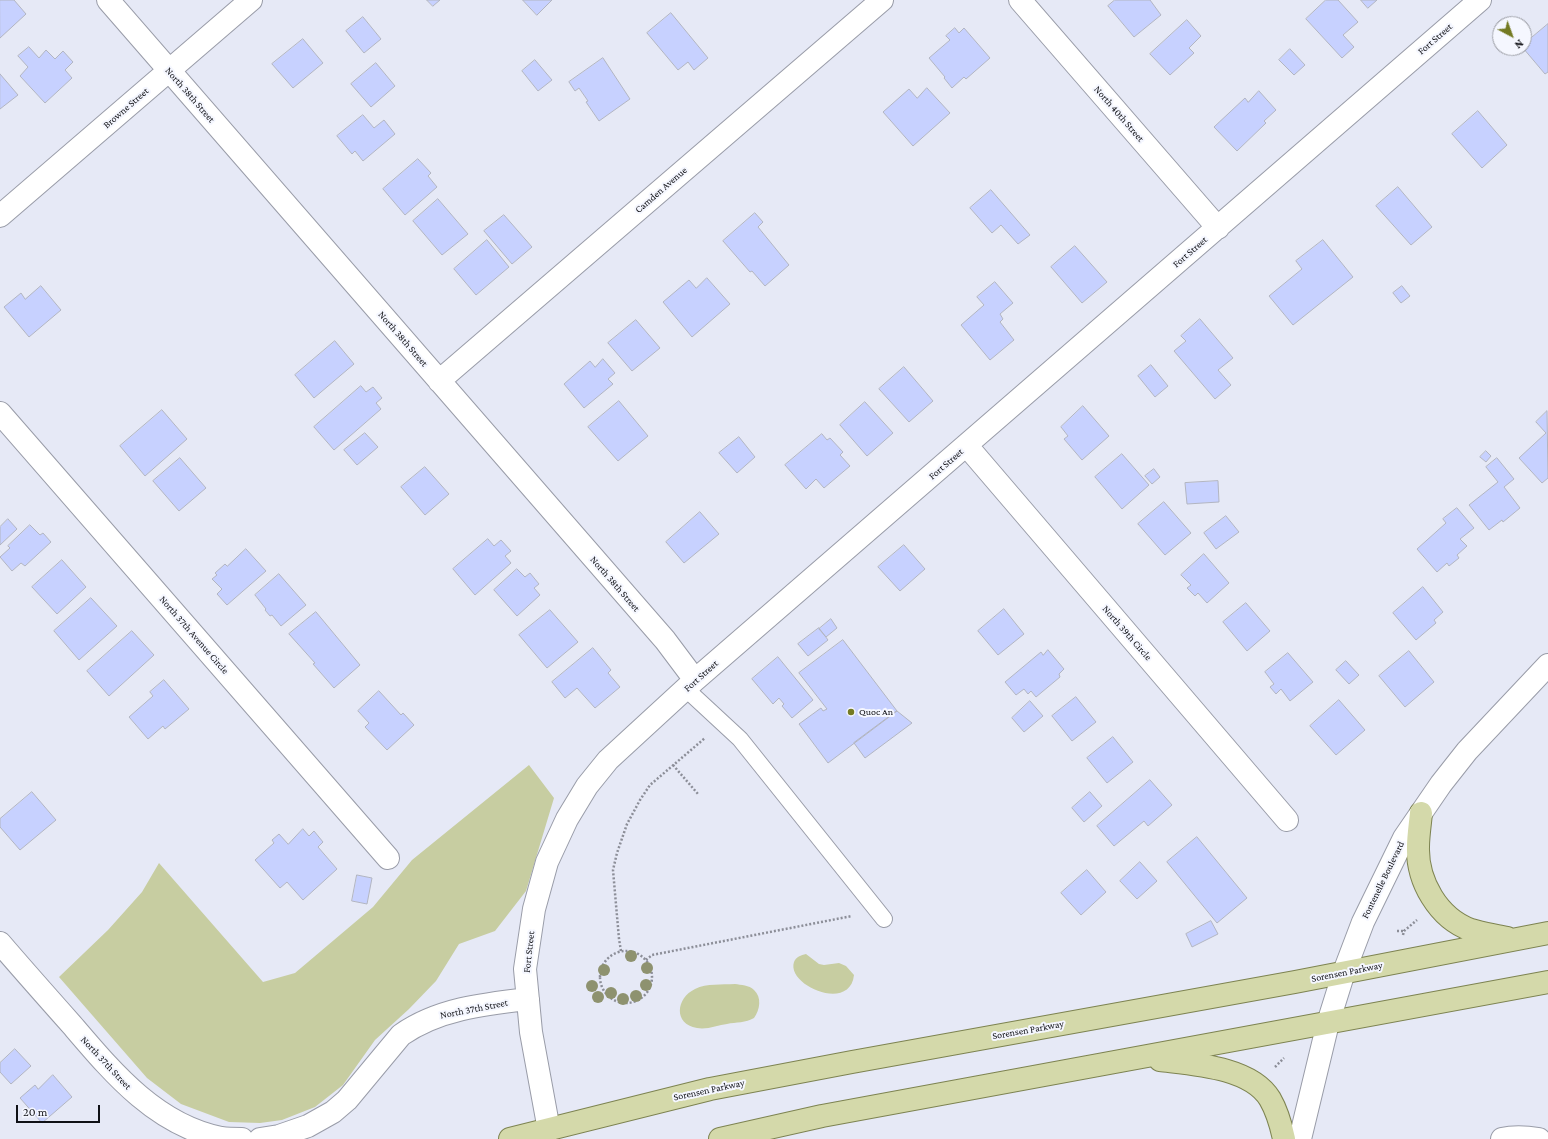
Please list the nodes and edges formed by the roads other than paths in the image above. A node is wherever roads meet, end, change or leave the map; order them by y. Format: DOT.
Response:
graph roads {
  1 [pos="108,0"];
  2 [pos="251,0"];
  3 [pos="882,0"];
  4 [pos="1020,0"];
  5 [pos="1480,0"];
  6 [pos="169,71"];
  7 [pos="0,216"];
  8 [pos="1218,228"];
  9 [pos="439,381"];
  10 [pos="0,412"];
  11 [pos="967,446"];
  12 [pos="1548,665"];
  13 [pos="690,685"];
  14 [pos="1421,813"];
  15 [pos="1287,820"];
  16 [pos="388,858"];
  17 [pos="884,919"];
  18 [pos="1548,934"];
  19 [pos="1514,940"];
  20 [pos="0,943"];
  21 [pos="1344,972"];
  22 [pos="1548,982"];
  23 [pos="528,999"];
  24 [pos="1328,1023"];
  25 [pos="1141,1057"];
  26 [pos="548,1135"];
  27 [pos="1533,1138"];
  28 [pos="242,1139"];
  29 [pos="260,1139"];
  30 [pos="510,1139"];
  31 [pos="720,1139"];
  32 [pos="1284,1139"];
  33 [pos="1300,1139"];
  34 [pos="1502,1139"];
  1 -- 6 [label="street, North 38th Street"];
  2 -- 6 [label="street, Browne Street"];
  3 -- 9 [label="street, Camden Avenue"];
  4 -- 8 [label="street, North 40th Street"];
  5 -- 8 [label="street, Fort Street"];
  6 -- 7 [label="street, Browne Street"];
  6 -- 9 [label="street, North 38th Street"];
  8 -- 11 [label="street, Fort Street"];
  9 -- 13 [label="street, North 38th Street"];
  10 -- 16 [label="street, North 37th Avenue Circle"];
  11 -- 13 [label="street, Fort Street"];
  11 -- 15 [label="street, North 39th Circle"];
  12 -- 14 [label="street, Fontenelle Boulevard"];
  13 -- 17 [label="lane"];
  13 -- 23 [label="street, Fort Street"];
  14 -- 19 [label="main road"];
  14 -- 21 [label="street, Fontenelle Boulevard"];
  18 -- 19 [label="main road, Sorensen Parkway"];
  19 -- 21 [label="main road, Sorensen Parkway"];
  20 -- 28 [label="street, North 37th Street"];
  21 -- 24 [label="street, Fontenelle Boulevard"];
  21 -- 26 [label="main road, Sorensen Parkway"];
  22 -- 24 [label="main road"];
  23 -- 26 [label="street"];
  23 -- 29 [label="street, North 37th Street"];
  24 -- 25 [label="main road"];
  24 -- 33 [label="street, Fontenelle Boulevard"];
  25 -- 31 [label="main road"];
  25 -- 32 [label="main road"];
  26 -- 30 [label="main road, Sorensen Parkway"];
  27 -- 34 [label="street"];
}
